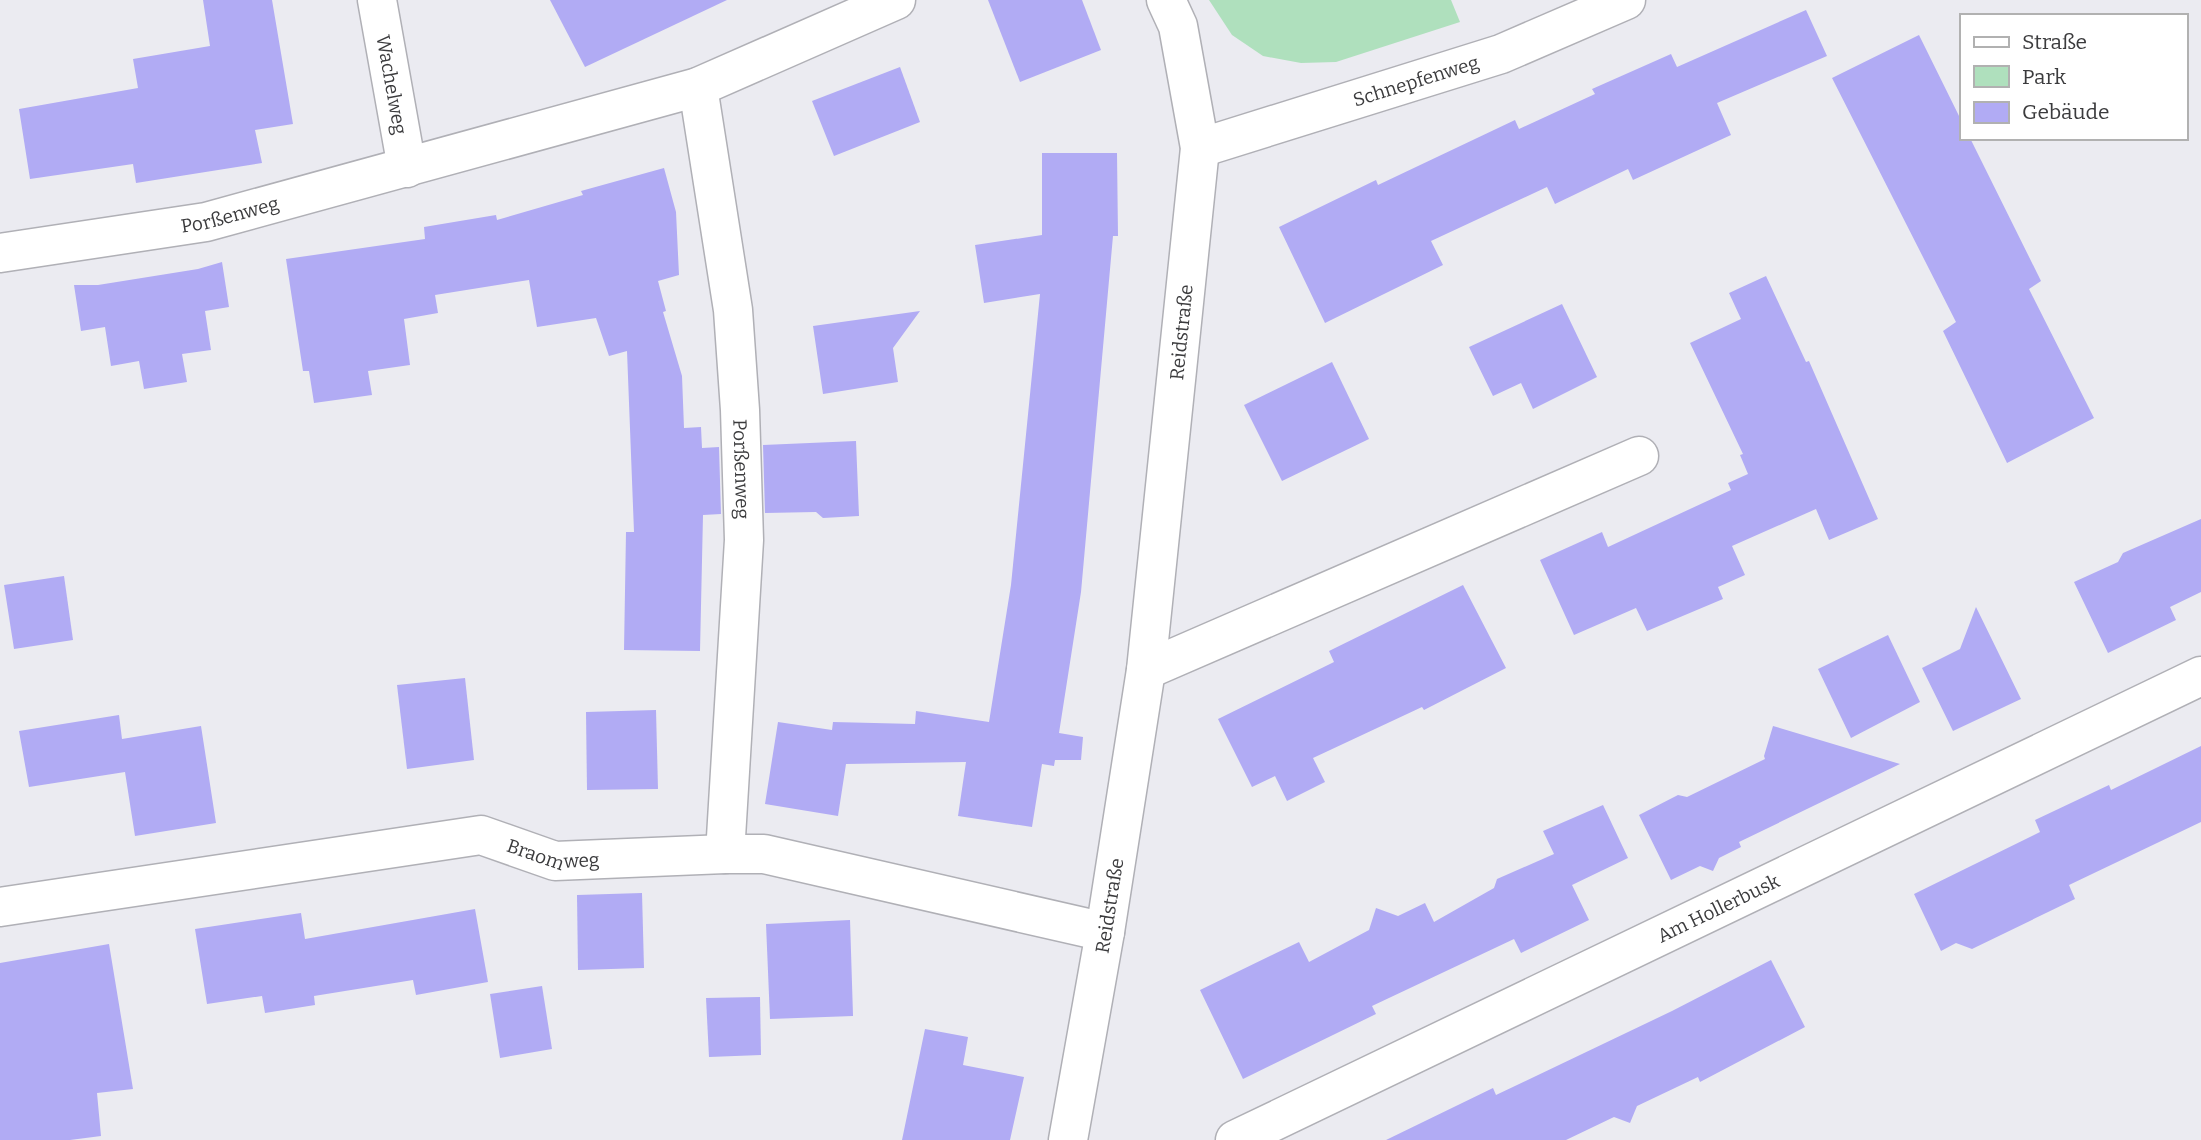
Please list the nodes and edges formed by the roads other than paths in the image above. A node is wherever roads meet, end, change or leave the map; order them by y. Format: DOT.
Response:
graph roads {
  1 [pos="377,0"];
  2 [pos="896,0"];
  3 [pos="1166,0"];
  4 [pos="1626,0"];
  5 [pos="698,87"];
  6 [pos="1200,148"];
  7 [pos="407,168"];
  8 [pos="0,253"];
  9 [pos="1639,456"];
  10 [pos="1146,670"];
  11 [pos="2201,676"];
  12 [pos="725,854"];
  13 [pos="0,907"];
  14 [pos="1105,932"];
  15 [pos="1068,1140"];
  16 [pos="1235,1140"];
  1 -- 7 [label="street, Wachelweg"];
  2 -- 5 [label="street, Porßenweg"];
  3 -- 6 [label="street, Reidstraße"];
  4 -- 6 [label="street, Schnepfenweg"];
  5 -- 7 [label="street, Porßenweg"];
  5 -- 12 [label="street, Porßenweg"];
  6 -- 10 [label="street, Reidstraße"];
  7 -- 8 [label="street, Porßenweg"];
  9 -- 10 [label="street"];
  10 -- 14 [label="street, Reidstraße"];
  11 -- 16 [label="street, Am Hollerbusk"];
  12 -- 13 [label="street, Braomweg"];
  12 -- 14 [label="street, Braomweg"];
  14 -- 15 [label="street, Reidstraße"];
}
